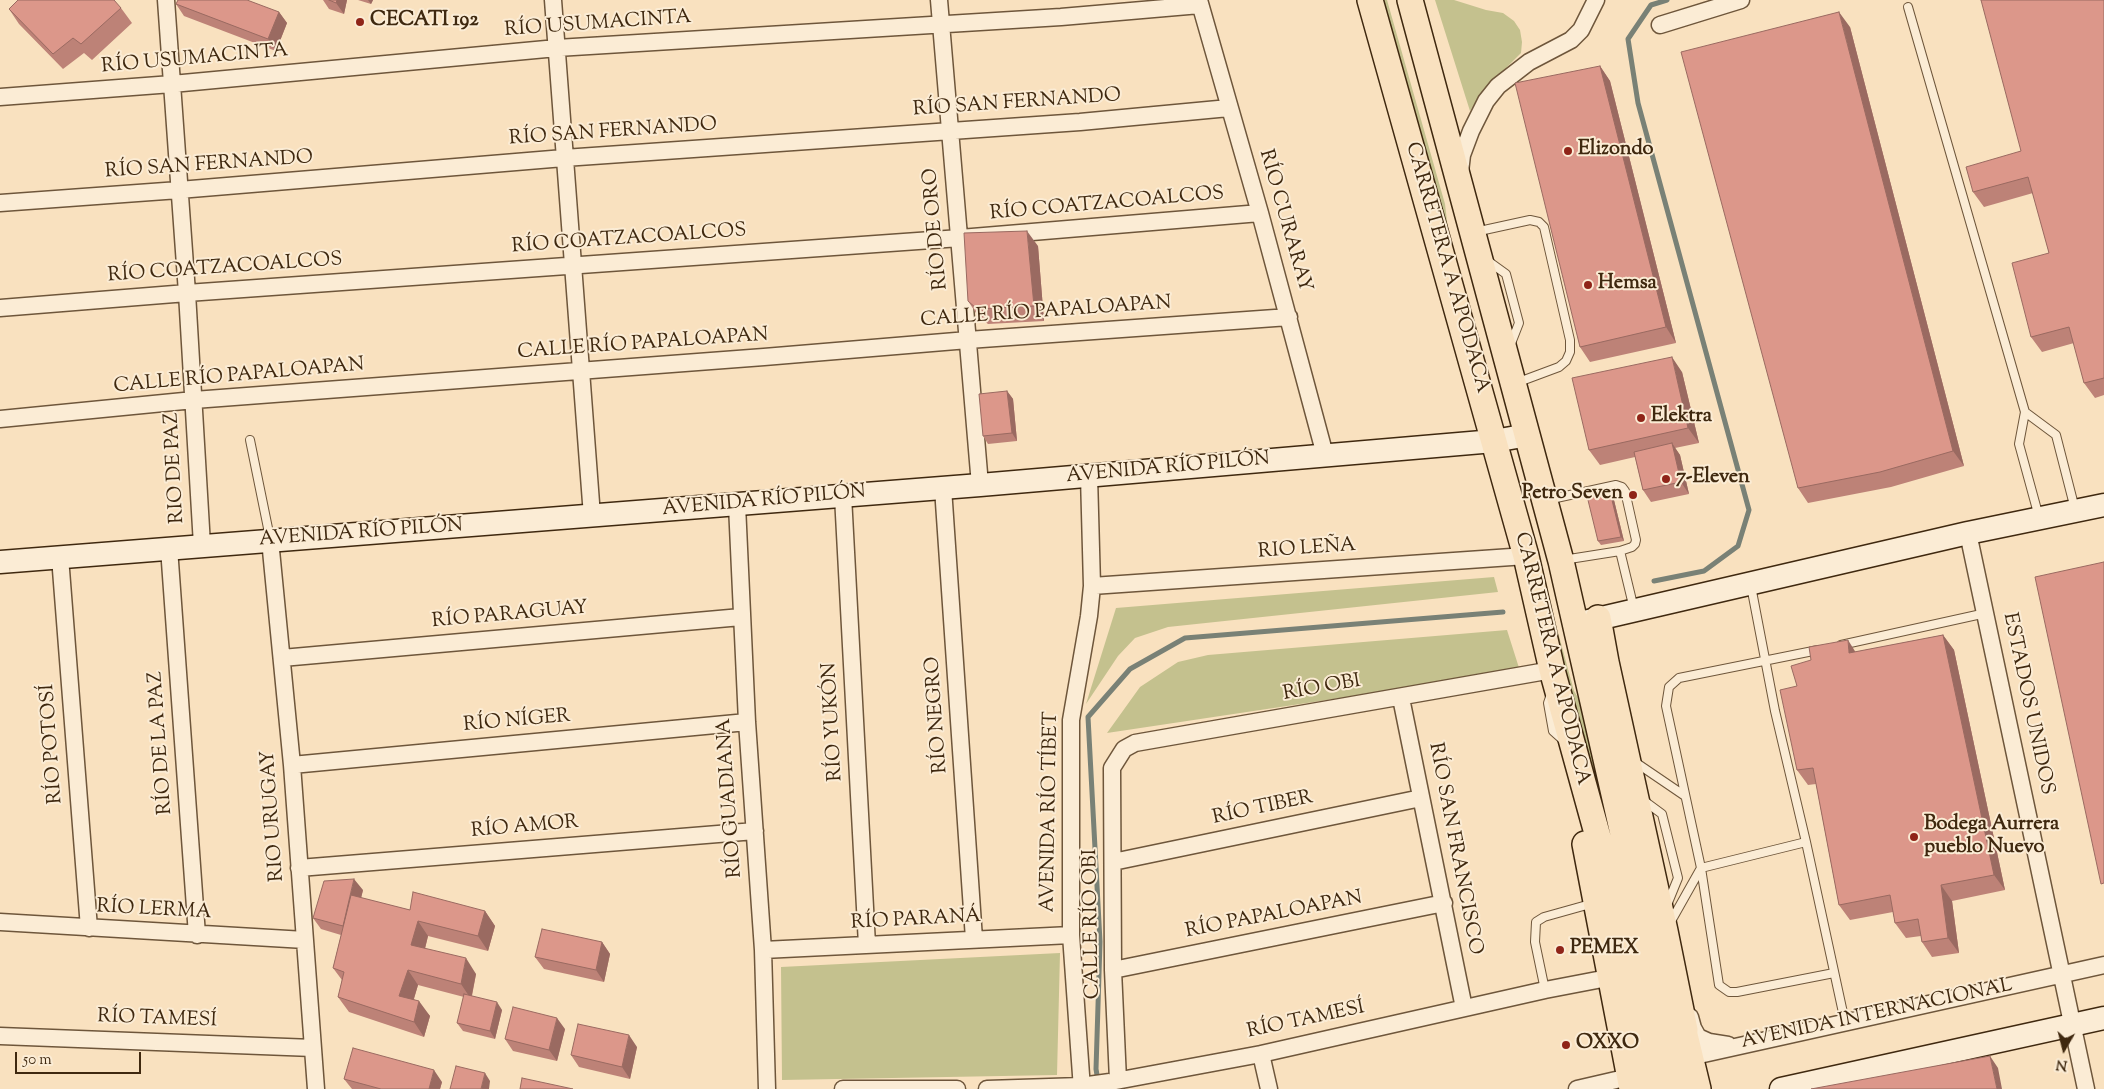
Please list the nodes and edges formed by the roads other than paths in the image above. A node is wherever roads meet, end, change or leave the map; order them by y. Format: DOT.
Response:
graph roads {
  1 [pos="166,0"];
  2 [pos="553,0"];
  3 [pos="939,0"];
  4 [pos="1370,0"];
  5 [pos="1410,0"];
  6 [pos="1596,0"];
  7 [pos="1741,0"];
  8 [pos="1200,3"];
  9 [pos="1908,7"];
  10 [pos="941,25"];
  11 [pos="1660,25"];
  12 [pos="556,48"];
  13 [pos="172,84"];
  14 [pos="0,97"];
  15 [pos="1229,108"];
  16 [pos="950,131"];
  17 [pos="564,158"];
  18 [pos="1458,182"];
  19 [pos="179,190"];
  20 [pos="0,203"];
  21 [pos="1260,213"];
  22 [pos="960,238"];
  23 [pos="1475,244"];
  24 [pos="572,265"];
  25 [pos="187,293"];
  26 [pos="0,308"];
  27 [pos="1289,318"];
  28 [pos="968,340"];
  29 [pos="581,371"];
  30 [pos="1514,384"];
  31 [pos="194,400"];
  32 [pos="2025,412"];
  33 [pos="0,419"];
  34 [pos="1528,435"];
  35 [pos="250,440"];
  36 [pos="1494,441"];
  37 [pos="1325,455"];
  38 [pos="1089,476"];
  39 [pos="980,485"];
  40 [pos="943,488"];
  41 [pos="843,496"];
  42 [pos="1546,500"];
  43 [pos="737,505"];
  44 [pos="2104,505"];
  45 [pos="2076,511"];
  46 [pos="592,516"];
  47 [pos="2039,518"];
  48 [pos="1968,533"];
  49 [pos="270,540"];
  50 [pos="202,545"];
  51 [pos="169,548"];
  52 [pos="1620,551"];
  53 [pos="1526,556"];
  54 [pos="60,557"];
  55 [pos="1561,561"];
  56 [pos="0,562"];
  57 [pos="1751,583"];
  58 [pos="1092,586"];
  59 [pos="1634,611"];
  60 [pos="1986,613"];
  61 [pos="741,617"];
  62 [pos="1598,618"];
  63 [pos="1574,624"];
  64 [pos="1833,647"];
  65 [pos="1824,649"];
  66 [pos="282,658"];
  67 [pos="1766,661"];
  68 [pos="1553,677"];
  69 [pos="1401,698"];
  70 [pos="746,722"];
  71 [pos="1628,758"];
  72 [pos="292,765"];
  73 [pos="1112,768"];
  74 [pos="1685,796"];
  75 [pos="1421,798"];
  76 [pos="755,831"];
  77 [pos="1806,842"];
  78 [pos="1113,862"];
  79 [pos="299,868"];
  80 [pos="1701,868"];
  81 [pos="1606,900"];
  82 [pos="1444,903"];
  83 [pos="0,922"];
  84 [pos="1664,925"];
  85 [pos="89,928"];
  86 [pos="197,934"];
  87 [pos="1070,935"];
  88 [pos="974,939"];
  89 [pos="305,940"];
  90 [pos="867,945"];
  91 [pos="763,950"];
  92 [pos="2104,966"];
  93 [pos="1113,970"];
  94 [pos="1834,973"];
  95 [pos="2062,975"];
  96 [pos="1621,976"];
  97 [pos="1545,990"];
  98 [pos="1464,1008"];
  99 [pos="1680,1008"];
  100 [pos="2104,1018"];
  101 [pos="1845,1022"];
  102 [pos="2073,1024"];
  103 [pos="0,1036"];
  104 [pos="1743,1045"];
  105 [pos="312,1048"];
  106 [pos="1261,1054"];
  107 [pos="1660,1064"];
  108 [pos="1114,1080"];
  109 [pos="1084,1087"];
  110 [pos="316,1089"];
  111 [pos="767,1089"];
  112 [pos="842,1089"];
  113 [pos="874,1089"];
  114 [pos="957,1089"];
  115 [pos="987,1089"];
  116 [pos="1268,1089"];
  117 [pos="1577,1089"];
  118 [pos="1681,1089"];
  119 [pos="1698,1089"];
  120 [pos="1781,1089"];
  121 [pos="2086,1089"];
  1 -- 13 [label="street, RIO DE PAZ"];
  2 -- 12 [label="street"];
  3 -- 10 [label="street, RÍO DE ORO"];
  4 -- 36 [label="main road, CARRETERA A APODACA"];
  5 -- 18 [label="main road, CARRETERA A APODACA"];
  6 -- 18 [label="street"];
  7 -- 11 [label="street"];
  8 -- 10 [label="street, RÍO USUMACINTA"];
  8 -- 15 [label="street, RÍO CURARAY"];
  9 -- 32 [label="lane"];
  10 -- 12 [label="street, RÍO USUMACINTA"];
  10 -- 16 [label="street, RÍO DE ORO"];
  12 -- 13 [label="street, RÍO USUMACINTA"];
  12 -- 17 [label="street"];
  13 -- 14 [label="street, RÍO USUMACINTA"];
  13 -- 19 [label="street, RIO DE PAZ"];
  15 -- 16 [label="street, RÍO SAN FERNANDO"];
  15 -- 21 [label="street, RÍO CURARAY"];
  16 -- 17 [label="street, RÍO SAN FERNANDO"];
  16 -- 22 [label="street, RÍO DE ORO"];
  17 -- 19 [label="street, RÍO SAN FERNANDO"];
  17 -- 24 [label="street"];
  18 -- 23 [label="main road, CARRETERA A APODACA"];
  19 -- 20 [label="street, RÍO SAN FERNANDO"];
  19 -- 25 [label="street, RIO DE PAZ"];
  21 -- 22 [label="street, RÍO COATZACOALCOS"];
  21 -- 27 [label="street, RÍO CURARAY"];
  22 -- 24 [label="street, RÍO COATZACOALCOS"];
  22 -- 28 [label="street, RÍO DE ORO"];
  23 -- 30 [label="main road, CARRETERA A APODACA"];
  23 -- 30 [label="lane"];
  24 -- 25 [label="street, RÍO COATZACOALCOS"];
  24 -- 29 [label="street"];
  25 -- 26 [label="street, RÍO COATZACOALCOS"];
  25 -- 31 [label="street, RIO DE PAZ"];
  27 -- 28 [label="street, CALLE RÍO PAPALOAPAN"];
  27 -- 37 [label="street, RÍO CURARAY"];
  28 -- 29 [label="street, CALLE RÍO PAPALOAPAN"];
  28 -- 39 [label="street, RÍO DE ORO"];
  29 -- 31 [label="street, CALLE RÍO PAPALOAPAN"];
  29 -- 46 [label="street"];
  30 -- 34 [label="main road, CARRETERA A APODACA"];
  31 -- 33 [label="street, CALLE RÍO PAPALOAPAN"];
  31 -- 50 [label="street, RIO DE PAZ"];
  32 -- 45 [label="lane"];
  32 -- 47 [label="lane"];
  34 -- 36 [label="main road, AVENIDA RÍO PILÓN"];
  34 -- 42 [label="main road, CARRETERA A APODACA"];
  35 -- 49 [label="lane"];
  36 -- 37 [label="main road, AVENIDA RÍO PILÓN"];
  36 -- 53 [label="main road, CARRETERA A APODACA"];
  37 -- 38 [label="main road, AVENIDA RÍO PILÓN"];
  38 -- 39 [label="main road, AVENIDA RÍO PILÓN"];
  38 -- 58 [label="street, AVENIDA RÍO TÍBET"];
  39 -- 40 [label="main road, AVENIDA RÍO PILÓN"];
  40 -- 41 [label="main road, AVENIDA RÍO PILÓN"];
  40 -- 88 [label="street, RÍO NEGRO"];
  41 -- 43 [label="main road, AVENIDA RÍO PILÓN"];
  41 -- 90 [label="street, RÍO YUKÓN"];
  42 -- 52 [label="lane"];
  42 -- 55 [label="main road, CARRETERA A APODACA"];
  43 -- 46 [label="main road, AVENIDA RÍO PILÓN"];
  43 -- 61 [label="street, RÍO GUADIANA"];
  44 -- 45 [label="main road"];
  45 -- 47 [label="main road"];
  46 -- 49 [label="main road, AVENIDA RÍO PILÓN"];
  47 -- 48 [label="main road"];
  48 -- 57 [label="main road"];
  48 -- 60 [label="street, ESTADOS UNIDOS"];
  49 -- 50 [label="main road, AVENIDA RÍO PILÓN"];
  49 -- 66 [label="street, RIO URUGAY"];
  50 -- 51 [label="main road, AVENIDA RÍO PILÓN"];
  51 -- 54 [label="main road, AVENIDA RÍO PILÓN"];
  51 -- 86 [label="street, RÍO DE LA PAZ"];
  52 -- 55 [label="lane"];
  52 -- 59 [label="lane"];
  53 -- 58 [label="street, RIO LEÑA"];
  53 -- 68 [label="main road, CARRETERA A APODACA"];
  54 -- 56 [label="main road, AVENIDA RÍO PILÓN"];
  54 -- 85 [label="street, RÍO POTOSÍ"];
  55 -- 63 [label="main road, CARRETERA A APODACA"];
  57 -- 59 [label="main road"];
  57 -- 67 [label="lane"];
  58 -- 87 [label="street, AVENIDA RÍO TÍBET"];
  59 -- 62 [label="main road"];
  60 -- 64 [label="lane"];
  60 -- 95 [label="street, ESTADOS UNIDOS"];
  61 -- 66 [label="street, RÍO PARAGUAY"];
  61 -- 70 [label="street, RÍO GUADIANA"];
  62 -- 63 [label="main road"];
  62 -- 71 [label="main road"];
  63 -- 107 [label="main road, CARRETERA A APODACA"];
  65 -- 67 [label="lane"];
  66 -- 72 [label="street, RIO URUGAY"];
  67 -- 74 [label="lane"];
  67 -- 77 [label="lane"];
  68 -- 69 [label="street, RÍO OBI"];
  68 -- 81 [label="main road, CARRETERA A APODACA"];
  69 -- 73 [label="street, RÍO OBI"];
  69 -- 75 [label="street, RÍO SAN FRANCISCO"];
  70 -- 72 [label="street, RÍO NÍGER"];
  70 -- 76 [label="street, RÍO GUADIANA"];
  71 -- 74 [label="lane"];
  71 -- 84 [label="main road"];
  72 -- 79 [label="street, RIO URUGAY"];
  73 -- 78 [label="street, CALLE RÍO OBI"];
  74 -- 80 [label="lane"];
  75 -- 78 [label="street, RÍO TIBER"];
  75 -- 82 [label="street, RÍO SAN FRANCISCO"];
  76 -- 79 [label="street, RÍO AMOR"];
  76 -- 91 [label="street, RÍO GUADIANA"];
  77 -- 80 [label="lane"];
  77 -- 94 [label="lane"];
  78 -- 93 [label="street, CALLE RÍO OBI"];
  79 -- 89 [label="street, RIO URUGAY"];
  80 -- 84 [label="lane"];
  80 -- 94 [label="lane"];
  81 -- 96 [label="main road, CARRETERA A APODACA"];
  81 -- 97 [label="lane"];
  82 -- 93 [label="street, RÍO PAPALOAPAN"];
  82 -- 98 [label="street, RÍO SAN FRANCISCO"];
  83 -- 85 [label="street, RÍO LERMA"];
  84 -- 99 [label="main road"];
  85 -- 86 [label="street, RÍO LERMA"];
  86 -- 89 [label="street, RÍO LERMA"];
  87 -- 88 [label="street, RÍO PARANÁ"];
  87 -- 109 [label="street, AVENIDA RÍO TÍBET"];
  88 -- 90 [label="street, RÍO PARANÁ"];
  89 -- 105 [label="street, RIO URUGAY"];
  90 -- 91 [label="street, RÍO PARANÁ"];
  91 -- 111 [label="street, RÍO GUADIANA"];
  92 -- 95 [label="street, AVENIDA INTERNACIONAL"];
  93 -- 108 [label="street, CALLE RÍO OBI"];
  94 -- 101 [label="lane"];
  95 -- 101 [label="street, AVENIDA INTERNACIONAL"];
  95 -- 102 [label="street, ESTADOS UNIDOS"];
  96 -- 97 [label="street, RÍO TAMESÍ"];
  96 -- 107 [label="main road, CARRETERA A APODACA"];
  97 -- 98 [label="street, RÍO TAMESÍ"];
  98 -- 106 [label="street, RÍO TAMESÍ"];
  99 -- 104 [label="street"];
  99 -- 107 [label="main road"];
  100 -- 102 [label="main road"];
  101 -- 104 [label="street, AVENIDA INTERNACIONAL"];
  102 -- 120 [label="main road"];
  102 -- 121 [label="street, ESTADOS UNIDOS"];
  103 -- 105 [label="street, RÍO TAMESÍ"];
  104 -- 107 [label="street, AVENIDA INTERNACIONAL"];
  105 -- 110 [label="street, RIO URUGAY"];
  106 -- 108 [label="street, RÍO TAMESÍ"];
  106 -- 116 [label="street"];
  107 -- 117 [label="street, AVENIDA INTERNACIONAL"];
  107 -- 118 [label="main road, CARRETERA A APODACA"];
  107 -- 119 [label="main road"];
  108 -- 109 [label="street, RÍO TAMESÍ"];
  109 -- 115 [label="street, RÍO TAMESÍ"];
  112 -- 113 [label="street"];
  113 -- 114 [label="street"];
}
